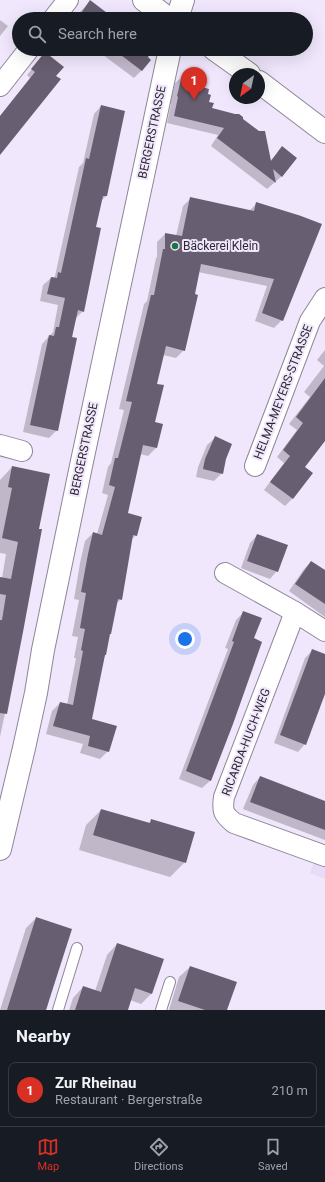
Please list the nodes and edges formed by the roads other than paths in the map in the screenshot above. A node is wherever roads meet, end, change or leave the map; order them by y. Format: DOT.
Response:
graph roads {
  1 [pos="68,0"];
  2 [pos="144,0"];
  3 [pos="183,0"];
  4 [pos="59,12"];
  5 [pos="160,12"];
  6 [pos="179,12"];
  7 [pos="24,56"];
  8 [pos="169,56"];
  9 [pos="224,56"];
  10 [pos="241,68"];
  11 [pos="0,86"];
  12 [pos="265,87"];
  13 [pos="325,132"];
  14 [pos="325,298"];
  15 [pos="0,445"];
  16 [pos="22,451"];
  17 [pos="255,466"];
  18 [pos="225,573"];
  19 [pos="295,612"];
  20 [pos="325,631"];
  21 [pos="0,849"];
  22 [pos="325,856"];
  23 [pos="77,948"];
  24 [pos="170,982"];
  25 [pos="58,1010"];
  26 [pos="161,1010"];
  1 -- 4 [label="street"];
  2 -- 5 [label="street"];
  3 -- 6 [label="street"];
  7 -- 11 [label="street"];
  8 -- 21 [label="street, BERGERSTRASSE"];
  9 -- 10 [label="street"];
  12 -- 13 [label="street"];
  14 -- 17 [label="street, HELMA-MEYERS-STRASSE"];
  15 -- 16 [label="street"];
  18 -- 19 [label="street"];
  19 -- 20 [label="street"];
  19 -- 22 [label="street, RICARDA-HUCH-WEG"];
  23 -- 25 [label="lane"];
  24 -- 26 [label="lane"];
}
